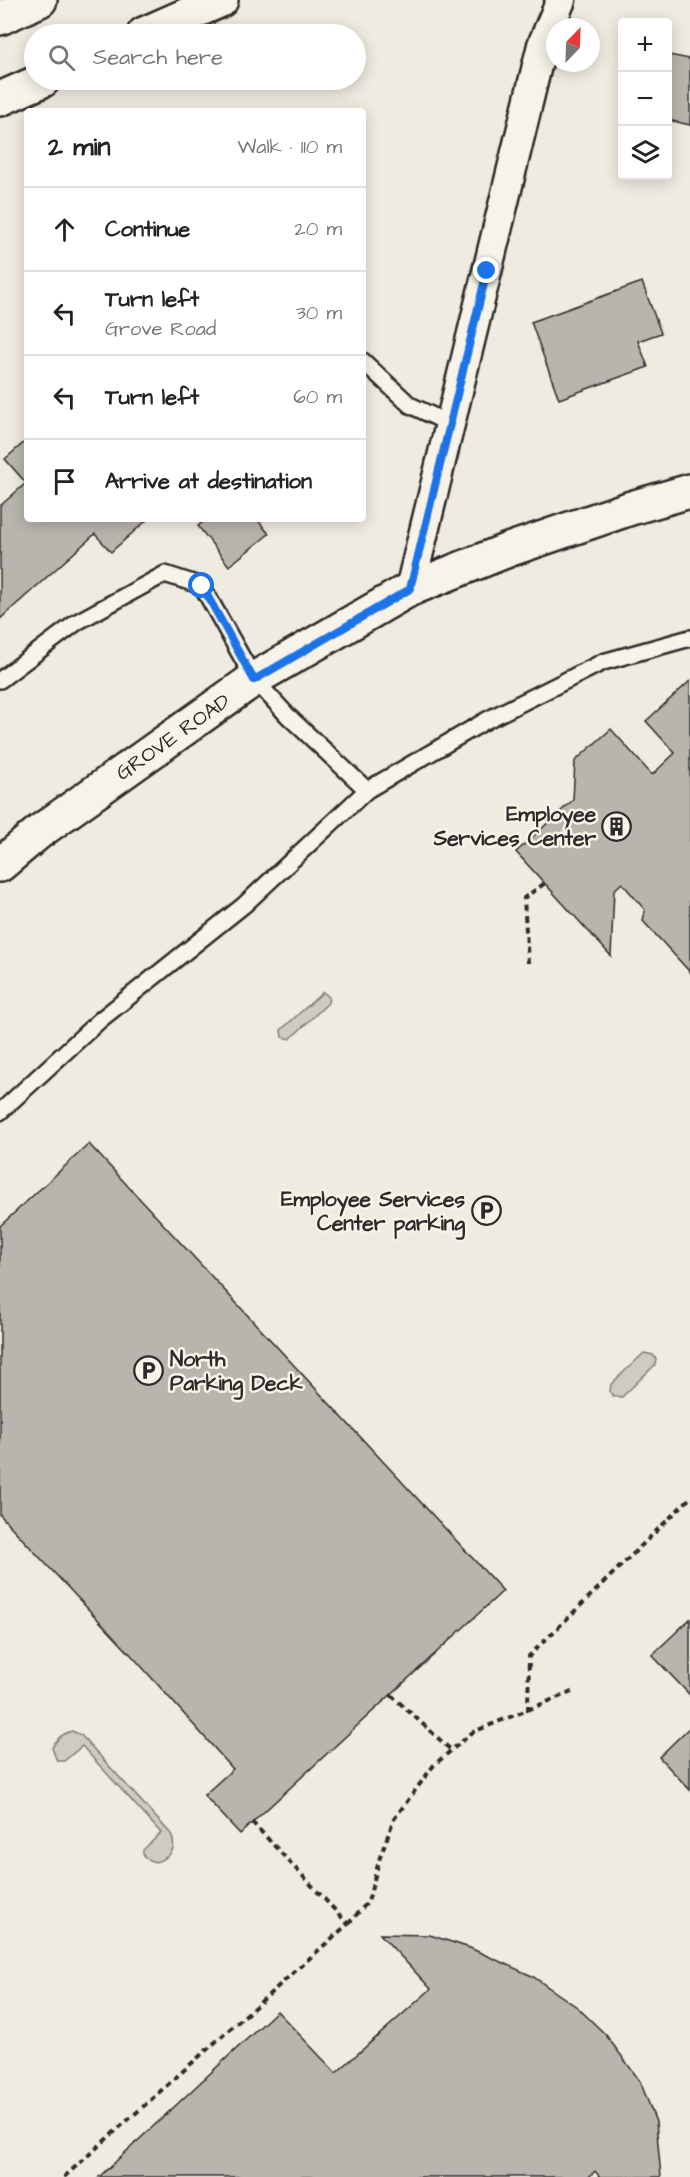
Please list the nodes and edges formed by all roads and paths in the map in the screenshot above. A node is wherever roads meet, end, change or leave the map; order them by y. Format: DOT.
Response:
graph roads {
  1 [pos="40,0"];
  2 [pos="222,0"];
  3 [pos="561,0"];
  4 [pos="0,18"];
  5 [pos="167,24"];
  6 [pos="24,88"];
  7 [pos="0,99"];
  8 [pos="366,364"];
  9 [pos="450,424"];
  10 [pos="690,491"];
  11 [pos="410,589"];
  12 [pos="690,638"];
  13 [pos="0,680"];
  14 [pos="254,680"];
  15 [pos="367,790"];
  16 [pos="0,865"];
  17 [pos="545,883"];
  18 [pos="528,963"];
  19 [pos="0,1112"];
  20 [pos="690,1498"];
  21 [pos="574,1690"];
  22 [pos="391,1695"];
  23 [pos="528,1711"];
  24 [pos="451,1750"];
  25 [pos="252,1822"];
  26 [pos="348,1924"];
  27 [pos="64,2177"];
  1 -- 4 [label="main road"];
  2 -- 5 [label="main road"];
  3 -- 9 [label="street"];
  6 -- 7 [label="main road"];
  8 -- 9 [label="lane"];
  9 -- 11 [label="street"];
  10 -- 11 [label="main road, GROVE ROAD"];
  11 -- 14 [label="main road, GROVE ROAD"];
  12 -- 15 [label="lane"];
  13 -- 14 [label="lane"];
  14 -- 15 [label="lane"];
  14 -- 16 [label="main road, GROVE ROAD"];
  15 -- 19 [label="lane"];
  17 -- 18 [label="path"];
  20 -- 23 [label="path"];
  21 -- 23 [label="path"];
  22 -- 24 [label="path"];
  23 -- 24 [label="path"];
  24 -- 26 [label="path"];
  25 -- 26 [label="path"];
  26 -- 27 [label="path"];
}
